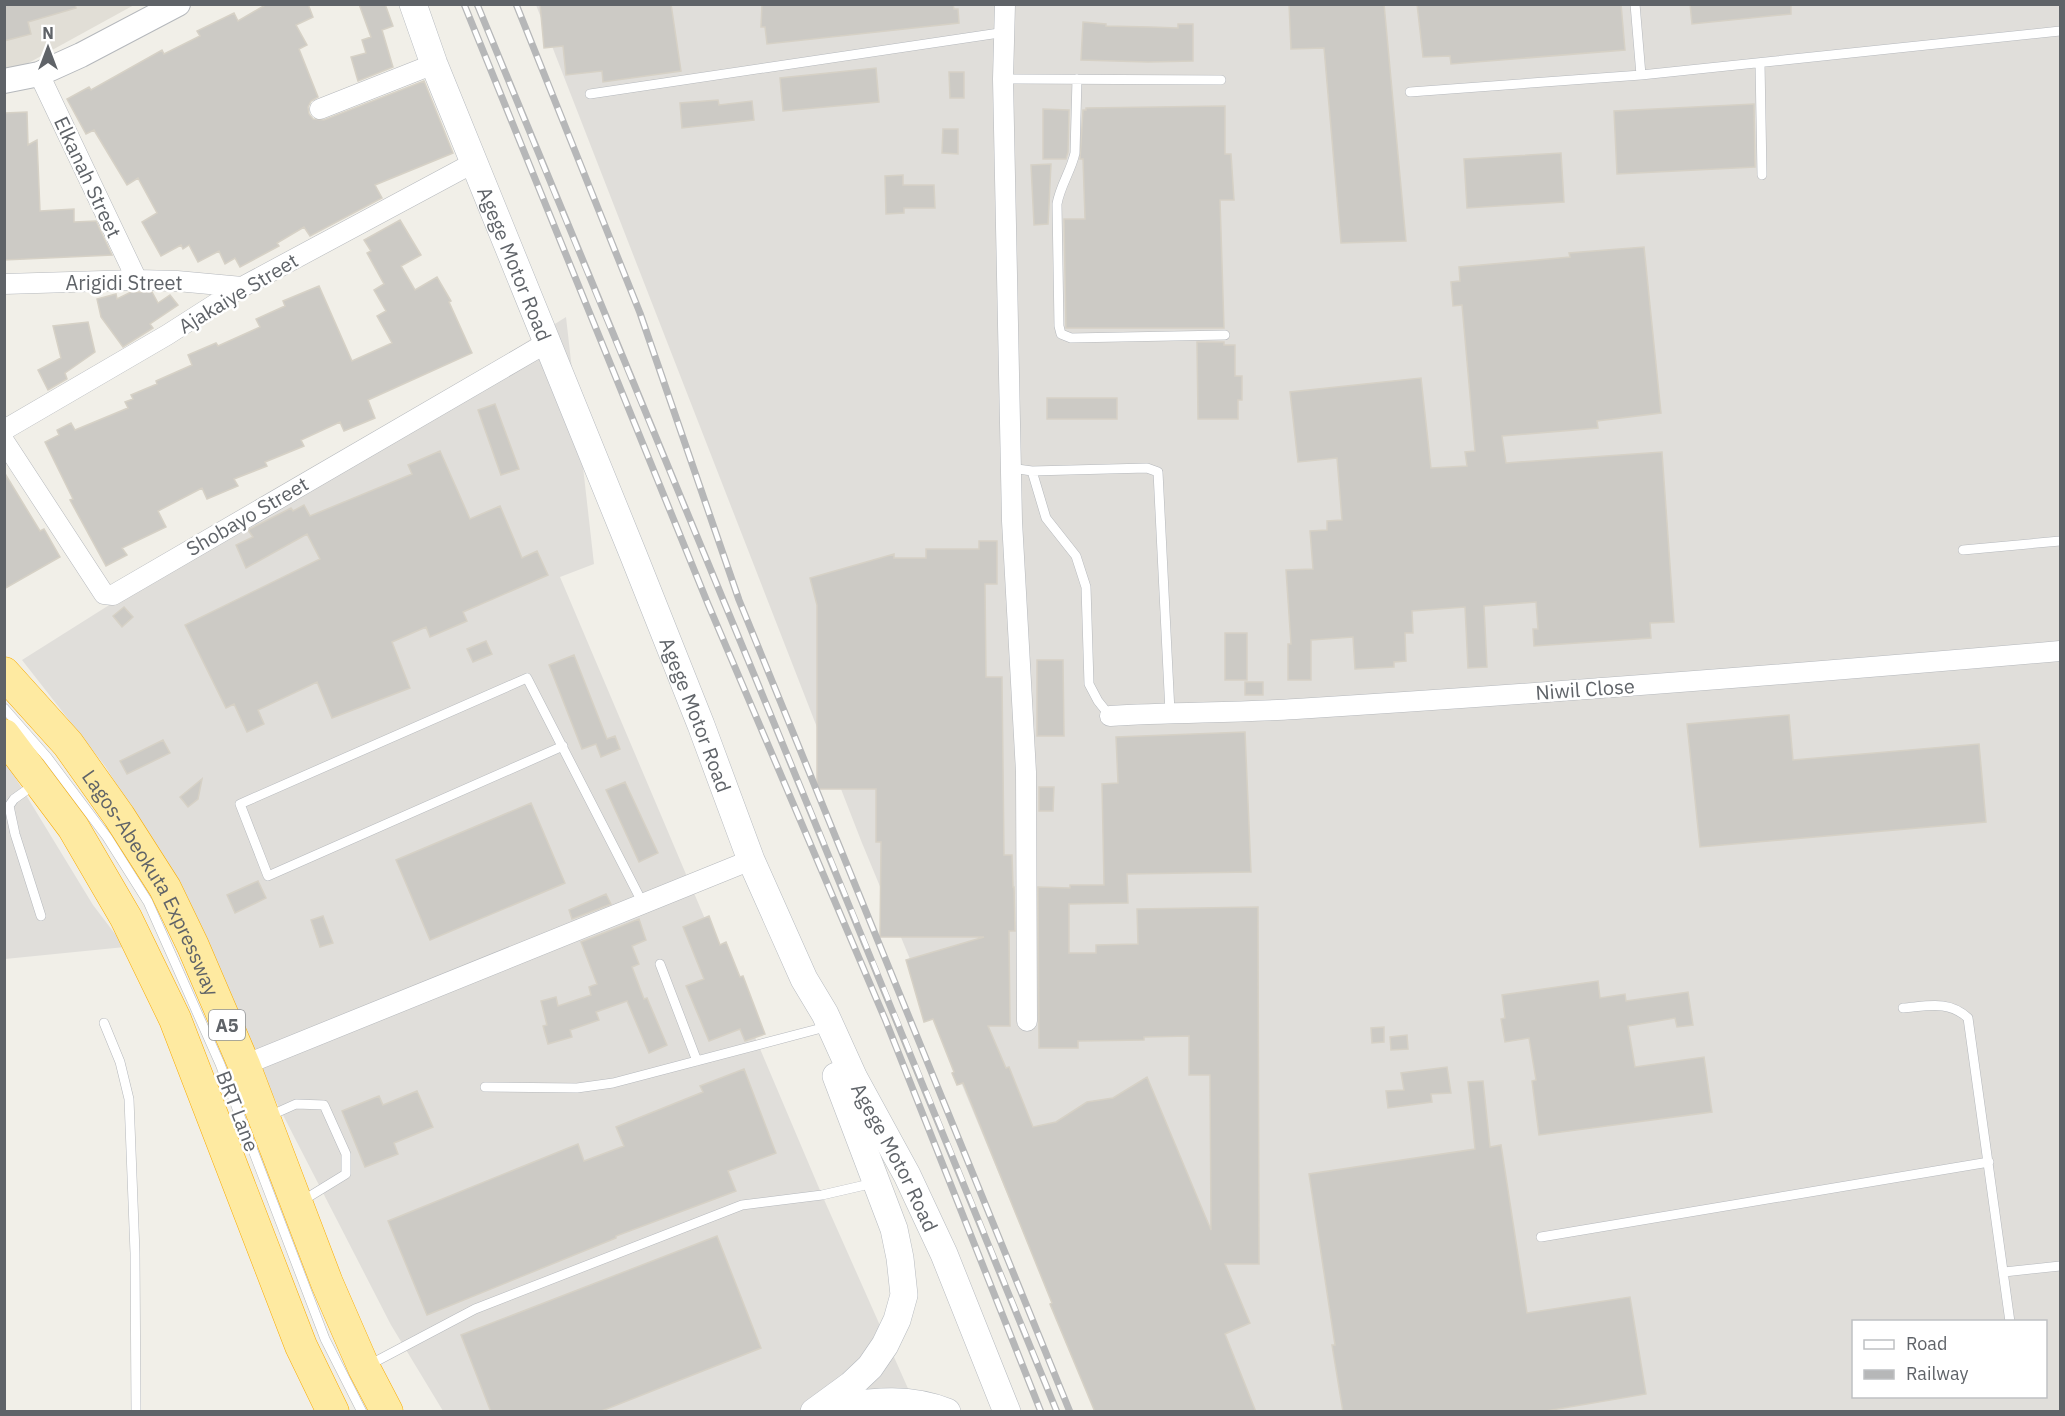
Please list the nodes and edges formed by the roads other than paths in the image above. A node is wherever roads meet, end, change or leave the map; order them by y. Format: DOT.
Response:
graph roads {
  1 [pos="177,4"];
  2 [pos="413,4"];
  3 [pos="1005,4"];
  4 [pos="1635,4"];
  5 [pos="2061,31"];
  6 [pos="1006,32"];
  7 [pos="1761,63"];
  8 [pos="434,64"];
  9 [pos="39,74"];
  10 [pos="1641,75"];
  11 [pos="1003,79"];
  12 [pos="1077,79"];
  13 [pos="1221,80"];
  14 [pos="4,81"];
  15 [pos="1410,92"];
  16 [pos="591,94"];
  17 [pos="320,109"];
  18 [pos="475,162"];
  19 [pos="1762,175"];
  20 [pos="137,280"];
  21 [pos="4,284"];
  22 [pos="242,287"];
  23 [pos="1225,335"];
  24 [pos="548,342"];
  25 [pos="4,430"];
  26 [pos="4,441"];
  27 [pos="1011,468"];
  28 [pos="1032,471"];
  29 [pos="2061,541"];
  30 [pos="1962,550"];
  31 [pos="2061,651"];
  32 [pos="4,673"];
  33 [pos="4,708"];
  34 [pos="1170,712"];
  35 [pos="1110,716"];
  36 [pos="4,735"];
  37 [pos="563,746"];
  38 [pos="40,781"];
  39 [pos="751,860"];
  40 [pos="640,903"];
  41 [pos="41,916"];
  42 [pos="660,964"];
  43 [pos="804,979"];
  44 [pos="1903,1008"];
  45 [pos="1027,1021"];
  46 [pos="104,1023"];
  47 [pos="818,1029"];
  48 [pos="697,1060"];
  49 [pos="244,1065"];
  50 [pos="484,1087"];
  51 [pos="265,1119"];
  52 [pos="1989,1162"];
  53 [pos="877,1182"];
  54 [pos="297,1203"];
  55 [pos="1541,1237"];
  56 [pos="2061,1266"];
  57 [pos="2004,1272"];
  58 [pos="2010,1320"];
  59 [pos="364,1368"];
  60 [pos="817,1410"];
  61 [pos="136,1412"];
  62 [pos="333,1412"];
  63 [pos="362,1412"];
  64 [pos="387,1412"];
  65 [pos="947,1412"];
  66 [pos="1007,1412"];
  1 -- 9 [label="street"];
  2 -- 8 [label="main road, Agege Motor Road"];
  3 -- 6 [label="street"];
  4 -- 10 [label="lane"];
  5 -- 7 [label="lane"];
  6 -- 11 [label="street"];
  6 -- 16 [label="lane"];
  7 -- 10 [label="lane"];
  7 -- 19 [label="lane"];
  8 -- 17 [label="street"];
  8 -- 18 [label="main road, Agege Motor Road"];
  9 -- 14 [label="street"];
  9 -- 20 [label="street, Elkanah Street"];
  10 -- 15 [label="lane"];
  11 -- 12 [label="lane"];
  11 -- 27 [label="street"];
  12 -- 13 [label="lane"];
  12 -- 23 [label="lane"];
  18 -- 22 [label="street, Ajakaiye Street"];
  18 -- 24 [label="main road, Agege Motor Road"];
  20 -- 21 [label="street, Arigidi Street"];
  20 -- 22 [label="street, Arigidi Street"];
  22 -- 25 [label="street, Ajakaiye Street"];
  24 -- 26 [label="street, Shobayo Street"];
  24 -- 39 [label="main road, Agege Motor Road"];
  27 -- 28 [label="lane"];
  27 -- 45 [label="street"];
  28 -- 34 [label="lane"];
  28 -- 35 [label="lane"];
  29 -- 30 [label="lane"];
  31 -- 34 [label="street, Niwil Close"];
  32 -- 49 [label="highway, Lagos-Abeokuta Expressway / A5"];
  33 -- 63 [label="lane, BRT Lane"];
  34 -- 35 [label="street, Niwil Close"];
  36 -- 38 [label="highway, Lagos-Abeokuta Expressway / A5"];
  37 -- 37 [label="lane"];
  37 -- 40 [label="lane"];
  38 -- 41 [label="lane"];
  38 -- 62 [label="highway, Lagos-Abeokuta Expressway / A5"];
  39 -- 40 [label="street"];
  39 -- 43 [label="main road, Agege Motor Road"];
  40 -- 49 [label="street"];
  42 -- 48 [label="lane"];
  43 -- 47 [label="main road"];
  43 -- 66 [label="main road, Agege Motor Road"];
  44 -- 52 [label="lane"];
  46 -- 61 [label="lane"];
  47 -- 48 [label="lane"];
  47 -- 53 [label="main road"];
  48 -- 50 [label="lane"];
  49 -- 51 [label="highway, Lagos-Abeokuta Expressway / A5"];
  51 -- 54 [label="highway, Lagos-Abeokuta Expressway / A5"];
  51 -- 54 [label="lane"];
  52 -- 55 [label="lane"];
  52 -- 57 [label="lane"];
  53 -- 59 [label="lane"];
  53 -- 60 [label="main road"];
  54 -- 59 [label="highway, Lagos-Abeokuta Expressway / A5"];
  56 -- 57 [label="lane"];
  57 -- 58 [label="lane"];
  59 -- 64 [label="highway, Lagos-Abeokuta Expressway / A5"];
  60 -- 65 [label="main road"];
}
